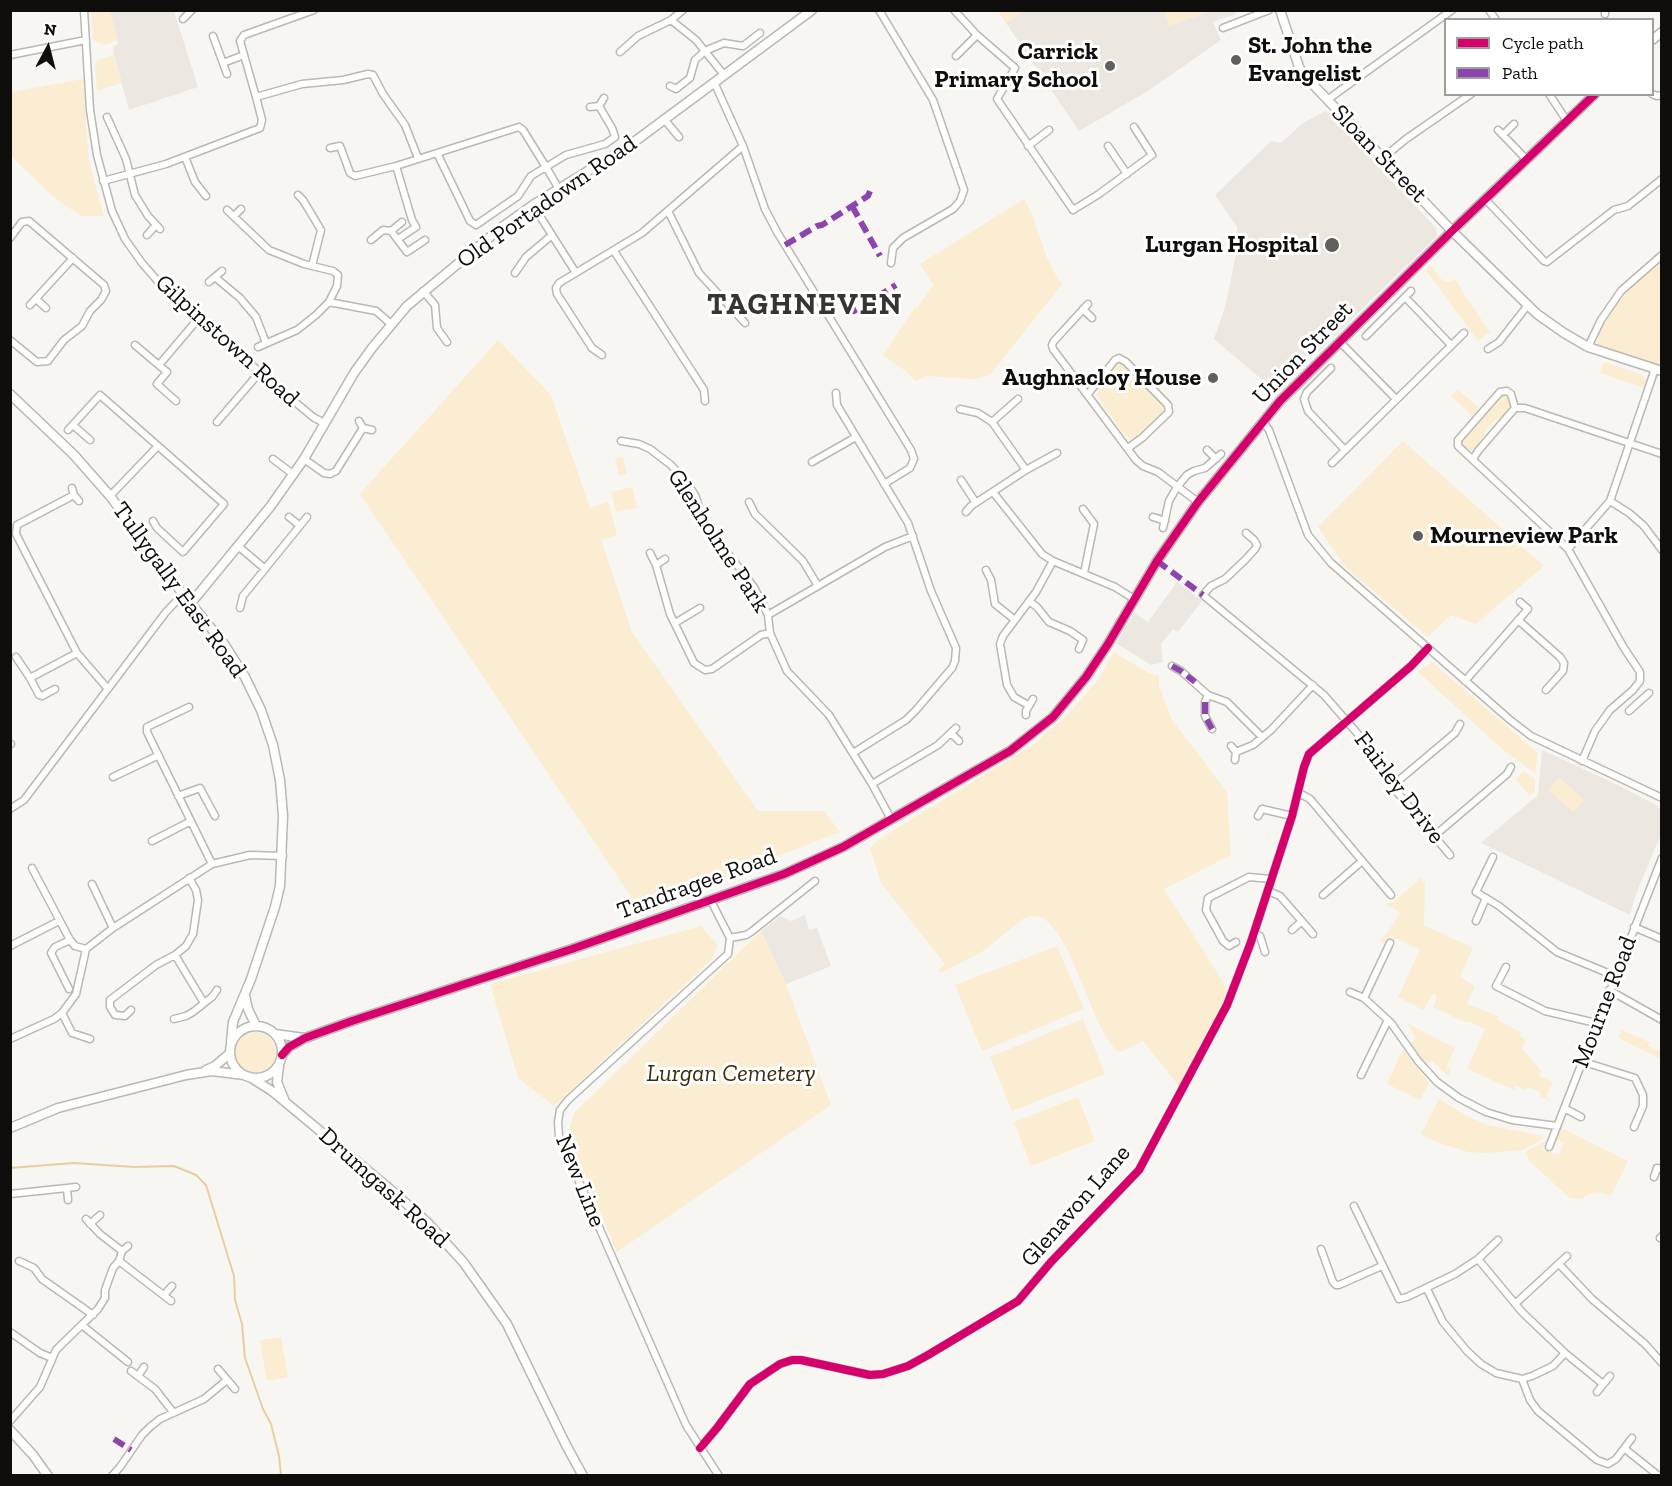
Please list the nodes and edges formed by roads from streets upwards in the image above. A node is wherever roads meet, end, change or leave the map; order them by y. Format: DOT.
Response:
graph roads {
  1 [pos="84,10"];
  2 [pos="314,10"];
  3 [pos="683,10"];
  4 [pos="879,10"];
  5 [pos="954,10"];
  6 [pos="1269,10"];
  7 [pos="1280,10"];
  8 [pos="1452,10"];
  9 [pos="807,12"];
  10 [pos="670,20"];
  11 [pos="1223,28"];
  12 [pos="760,33"];
  13 [pos="977,35"];
  14 [pos="213,36"];
  15 [pos="86,40"];
  16 [pos="705,51"];
  17 [pos="620,52"];
  18 [pos="10,55"];
  19 [pos="244,56"];
  20 [pos="956,56"];
  21 [pos="223,63"];
  22 [pos="227,75"];
  23 [pos="724,75"];
  24 [pos="714,82"];
  25 [pos="670,86"];
  26 [pos="1468,96"];
  27 [pos="1550,96"];
  28 [pos="1593,96"];
  29 [pos="256,97"];
  30 [pos="604,98"];
  31 [pos="1327,100"];
  32 [pos="599,106"];
  33 [pos="590,107"];
  34 [pos="107,117"];
  35 [pos="664,119"];
  36 [pos="1567,121"];
  37 [pos="1514,123"];
  38 [pos="1134,127"];
  39 [pos="1049,130"];
  40 [pos="678,137"];
  41 [pos="743,146"];
  42 [pos="1028,146"];
  43 [pos="1108,146"];
  44 [pos="330,147"];
  45 [pos="437,153"];
  46 [pos="185,157"];
  47 [pos="418,158"];
  48 [pos="1383,158"];
  49 [pos="1527,160"];
  50 [pos="396,166"];
  51 [pos="546,167"];
  52 [pos="130,174"];
  53 [pos="1126,174"];
  54 [pos="1662,179"];
  55 [pos="103,181"];
  56 [pos="559,189"];
  57 [pos="201,194"];
  58 [pos="298,195"];
  59 [pos="1486,200"];
  60 [pos="533,205"];
  61 [pos="241,209"];
  62 [pos="227,210"];
  63 [pos="668,211"];
  64 [pos="234,216"];
  65 [pos="402,222"];
  66 [pos="391,231"];
  67 [pos="1452,231"];
  68 [pos="147,235"];
  69 [pos="552,235"];
  70 [pos="10,238"];
  71 [pos="398,239"];
  72 [pos="371,240"];
  73 [pos="425,240"];
  74 [pos="614,250"];
  75 [pos="1662,255"];
  76 [pos="73,258"];
  77 [pos="891,262"];
  78 [pos="312,266"];
  79 [pos="222,271"];
  80 [pos="515,273"];
  81 [pos="576,273"];
  82 [pos="423,291"];
  83 [pos="1411,291"];
  84 [pos="1405,297"];
  85 [pos="36,299"];
  86 [pos="329,302"];
  87 [pos="30,305"];
  88 [pos="1528,305"];
  89 [pos="46,308"];
  90 [pos="198,318"];
  91 [pos="1092,318"];
  92 [pos="745,323"];
  93 [pos="391,324"];
  94 [pos="1464,333"];
  95 [pos="1366,336"];
  96 [pos="10,340"];
  97 [pos="447,342"];
  98 [pos="1340,342"];
  99 [pos="266,343"];
  100 [pos="135,345"];
  101 [pos="1451,345"];
  102 [pos="258,347"];
  103 [pos="1588,347"];
  104 [pos="1488,349"];
  105 [pos="602,355"];
  106 [pos="159,365"];
  107 [pos="1331,368"];
  108 [pos="1658,370"];
  109 [pos="260,372"];
  110 [pos="836,393"];
  111 [pos="10,394"];
  112 [pos="1088,394"];
  113 [pos="1018,399"];
  114 [pos="1396,399"];
  115 [pos="176,401"];
  116 [pos="705,401"];
  117 [pos="1515,408"];
  118 [pos="960,409"];
  119 [pos="359,421"];
  120 [pos="217,422"];
  121 [pos="992,422"];
  122 [pos="1263,422"];
  123 [pos="324,423"];
  124 [pos="73,424"];
  125 [pos="363,428"];
  126 [pos="68,430"];
  127 [pos="372,430"];
  128 [pos="856,437"];
  129 [pos="90,440"];
  130 [pos="621,441"];
  131 [pos="1630,443"];
  132 [pos="158,446"];
  133 [pos="1128,448"];
  134 [pos="1207,450"];
  135 [pos="1346,450"];
  136 [pos="1058,453"];
  137 [pos="1662,454"];
  138 [pos="273,459"];
  139 [pos="304,459"];
  140 [pos="1473,459"];
  141 [pos="812,462"];
  142 [pos="1332,463"];
  143 [pos="1026,470"];
  144 [pos="330,474"];
  145 [pos="294,475"];
  146 [pos="961,480"];
  147 [pos="331,482"];
  148 [pos="884,484"];
  149 [pos="1177,487"];
  150 [pos="993,492"];
  151 [pos="110,496"];
  152 [pos="79,501"];
  153 [pos="1610,501"];
  154 [pos="749,502"];
  155 [pos="1198,502"];
  156 [pos="976,503"];
  157 [pos="1083,509"];
  158 [pos="966,512"];
  159 [pos="289,517"];
  160 [pos="307,517"];
  161 [pos="1153,517"];
  162 [pos="1165,520"];
  163 [pos="153,521"];
  164 [pos="299,525"];
  165 [pos="1163,528"];
  166 [pos="1246,533"];
  167 [pos="913,536"];
  168 [pos="238,546"];
  169 [pos="1568,549"];
  170 [pos="1662,550"];
  171 [pos="650,553"];
  172 [pos="665,559"];
  173 [pos="1053,561"];
  174 [pos="656,565"];
  175 [pos="264,568"];
  176 [pos="986,570"];
  177 [pos="1084,573"];
  178 [pos="818,586"];
  179 [pos="235,592"];
  180 [pos="183,594"];
  181 [pos="243,597"];
  182 [pos="1134,599"];
  183 [pos="1029,601"];
  184 [pos="1520,602"];
  185 [pos="191,603"];
  186 [pos="240,608"];
  187 [pos="699,609"];
  188 [pos="768,615"];
  189 [pos="1015,620"];
  190 [pos="1518,620"];
  191 [pos="675,623"];
  192 [pos="770,633"];
  193 [pos="1428,648"];
  194 [pos="1079,649"];
  195 [pos="77,653"];
  196 [pos="16,657"];
  197 [pos="1172,666"];
  198 [pos="1086,677"];
  199 [pos="30,678"];
  200 [pos="1465,681"];
  201 [pos="1313,685"];
  202 [pos="55,689"];
  203 [pos="108,689"];
  204 [pos="1546,690"];
  205 [pos="1649,693"];
  206 [pos="1628,694"];
  207 [pos="1208,695"];
  208 [pos="1637,704"];
  209 [pos="189,707"];
  210 [pos="1629,711"];
  211 [pos="1026,715"];
  212 [pos="1348,721"];
  213 [pos="1460,724"];
  214 [pos="1212,729"];
  215 [pos="1262,737"];
  216 [pos="959,741"];
  217 [pos="1231,746"];
  218 [pos="1236,752"];
  219 [pos="853,753"];
  220 [pos="157,756"];
  221 [pos="1235,760"];
  222 [pos="1582,761"];
  223 [pos="1511,767"];
  224 [pos="113,777"];
  225 [pos="872,784"];
  226 [pos="1392,786"];
  227 [pos="1299,793"];
  228 [pos="178,796"];
  229 [pos="1662,798"];
  230 [pos="10,809"];
  231 [pos="215,816"];
  232 [pos="1258,816"];
  233 [pos="1292,816"];
  234 [pos="891,819"];
  235 [pos="191,821"];
  236 [pos="1433,837"];
  237 [pos="152,841"];
  238 [pos="1450,855"];
  239 [pos="283,856"];
  240 [pos="1493,857"];
  241 [pos="1362,861"];
  242 [pos="1661,863"];
  243 [pos="212,864"];
  244 [pos="32,868"];
  245 [pos="189,878"];
  246 [pos="1272,879"];
  247 [pos="815,881"];
  248 [pos="92,884"];
  249 [pos="1268,891"];
  250 [pos="1323,895"];
  251 [pos="1391,895"];
  252 [pos="1486,898"];
  253 [pos="711,901"];
  254 [pos="59,921"];
  255 [pos="1302,921"];
  256 [pos="1476,921"];
  257 [pos="1634,927"];
  258 [pos="112,928"];
  259 [pos="1292,930"];
  260 [pos="1254,933"];
  261 [pos="1313,934"];
  262 [pos="730,938"];
  263 [pos="1662,939"];
  264 [pos="70,940"];
  265 [pos="1236,942"];
  266 [pos="1390,943"];
  267 [pos="10,946"];
  268 [pos="86,949"];
  269 [pos="1265,952"];
  270 [pos="175,955"];
  271 [pos="1506,967"];
  272 [pos="1615,976"];
  273 [pos="69,988"];
  274 [pos="217,990"];
  275 [pos="1609,990"];
  276 [pos="1350,992"];
  277 [pos="245,995"];
  278 [pos="1364,998"];
  279 [pos="204,1003"];
  280 [pos="132,1010"];
  281 [pos="62,1013"];
  282 [pos="174,1018"];
  283 [pos="1388,1020"];
  284 [pos="1662,1020"];
  285 [pos="1596,1023"];
  286 [pos="256,1026"];
  287 [pos="275,1034"];
  288 [pos="305,1038"];
  289 [pos="10,1039"];
  290 [pos="90,1039"];
  291 [pos="231,1042"];
  292 [pos="229,1054"];
  293 [pos="281,1058"];
  294 [pos="1581,1061"];
  295 [pos="197,1073"];
  296 [pos="1361,1075"];
  297 [pos="247,1076"];
  298 [pos="288,1104"];
  299 [pos="1564,1108"];
  300 [pos="1581,1117"];
  301 [pos="1557,1126"];
  302 [pos="1634,1127"];
  303 [pos="10,1128"];
  304 [pos="1549,1147"];
  305 [pos="1662,1169"];
  306 [pos="1654,1177"];
  307 [pos="76,1187"];
  308 [pos="67,1188"];
  309 [pos="10,1194"];
  310 [pos="68,1200"];
  311 [pos="1354,1206"];
  312 [pos="100,1215"];
  313 [pos="1498,1240"];
  314 [pos="128,1245"];
  315 [pos="1321,1249"];
  316 [pos="122,1251"];
  317 [pos="1567,1256"];
  318 [pos="1478,1259"];
  319 [pos="19,1261"];
  320 [pos="119,1261"];
  321 [pos="1559,1264"];
  322 [pos="1382,1266"];
  323 [pos="172,1286"];
  324 [pos="1427,1289"];
  325 [pos="164,1295"];
  326 [pos="171,1302"];
  327 [pos="1515,1304"];
  328 [pos="93,1315"];
  329 [pos="83,1326"];
  330 [pos="11,1332"];
  331 [pos="1565,1353"];
  332 [pos="52,1358"];
  333 [pos="128,1362"];
  334 [pos="1662,1363"];
  335 [pos="144,1367"];
  336 [pos="218,1369"];
  337 [pos="131,1371"];
  338 [pos="138,1376"];
  339 [pos="1610,1376"];
  340 [pos="1522,1379"];
  341 [pos="227,1380"];
  342 [pos="1603,1384"];
  343 [pos="235,1389"];
  344 [pos="1597,1392"];
  345 [pos="173,1412"];
  346 [pos="10,1421"];
  347 [pos="10,1430"];
  348 [pos="1632,1438"];
  349 [pos="700,1448"];
  350 [pos="1625,1449"];
  351 [pos="48,1476"];
  352 [pos="112,1476"];
  353 [pos="583,1476"];
  354 [pos="719,1476"];
  355 [pos="1659,1476"];
  1 -- 15 [label="street, Gilpinstown Road"];
  2 -- 19 [label="street"];
  3 -- 10 [label="street"];
  4 -- 77 [label="street"];
  5 -- 13 [label="street"];
  6 -- 11 [label="street"];
  7 -- 31 [label="street, Sloan Street"];
  8 -- 31 [label="street"];
  9 -- 23 [label="street, Old Portadown Road"];
  10 -- 16 [label="street"];
  10 -- 17 [label="street"];
  12 -- 16 [label="street"];
  13 -- 20 [label="street"];
  13 -- 42 [label="street"];
  14 -- 21 [label="street"];
  15 -- 18 [label="street"];
  15 -- 55 [label="street, Gilpinstown Road"];
  16 -- 23 [label="street"];
  16 -- 25 [label="street"];
  19 -- 21 [label="street"];
  19 -- 29 [label="street"];
  21 -- 22 [label="street"];
  23 -- 24 [label="street, Old Portadown Road"];
  24 -- 35 [label="street, Old Portadown Road"];
  24 -- 41 [label="street"];
  26 -- 48 [label="street"];
  27 -- 36 [label="street"];
  28 -- 36 [label="street, Union Street"];
  29 -- 46 [label="street"];
  29 -- 47 [label="street"];
  30 -- 32 [label="street"];
  31 -- 48 [label="street, Sloan Street"];
  32 -- 33 [label="street"];
  32 -- 51 [label="street"];
  34 -- 52 [label="street"];
  35 -- 40 [label="street"];
  35 -- 56 [label="street, Old Portadown Road"];
  36 -- 49 [label="street, Union Street"];
  37 -- 49 [label="street"];
  38 -- 53 [label="street"];
  39 -- 42 [label="street"];
  41 -- 63 [label="street"];
  41 -- 148 [label="street"];
  42 -- 53 [label="street"];
  43 -- 53 [label="street"];
  44 -- 50 [label="street"];
  45 -- 47 [label="street"];
  45 -- 51 [label="street"];
  45 -- 51 [label="street"];
  46 -- 52 [label="street"];
  46 -- 57 [label="street"];
  47 -- 50 [label="street"];
  48 -- 67 [label="street, Sloan Street"];
  49 -- 59 [label="street, Union Street"];
  50 -- 71 [label="street"];
  51 -- 56 [label="street"];
  52 -- 55 [label="street"];
  52 -- 68 [label="street"];
  54 -- 59 [label="street"];
  55 -- 90 [label="street, Gilpinstown Road"];
  56 -- 60 [label="street, Old Portadown Road"];
  58 -- 78 [label="street"];
  59 -- 67 [label="street, Union Street"];
  60 -- 69 [label="street"];
  60 -- 82 [label="street, Old Portadown Road"];
  61 -- 64 [label="street"];
  62 -- 64 [label="street"];
  63 -- 74 [label="street"];
  63 -- 92 [label="street"];
  64 -- 78 [label="street"];
  65 -- 66 [label="street"];
  66 -- 71 [label="street"];
  66 -- 72 [label="street"];
  67 -- 88 [label="street, Sloan Street"];
  67 -- 98 [label="street, Union Street"];
  69 -- 80 [label="street"];
  69 -- 81 [label="street"];
  70 -- 76 [label="street"];
  71 -- 73 [label="street"];
  74 -- 81 [label="street"];
  74 -- 116 [label="street"];
  75 -- 103 [label="street"];
  76 -- 85 [label="street"];
  76 -- 96 [label="street"];
  78 -- 86 [label="street"];
  79 -- 99 [label="street"];
  81 -- 105 [label="street"];
  82 -- 93 [label="street, Old Portadown Road"];
  82 -- 97 [label="street"];
  83 -- 84 [label="street"];
  84 -- 95 [label="street"];
  84 -- 101 [label="street"];
  85 -- 87 [label="street"];
  85 -- 89 [label="street"];
  86 -- 93 [label="street"];
  86 -- 99 [label="street"];
  88 -- 103 [label="street, Sloan Street"];
  88 -- 104 [label="street"];
  90 -- 106 [label="street"];
  90 -- 109 [label="street, Gilpinstown Road"];
  91 -- 112 [label="street"];
  93 -- 123 [label="street, Old Portadown Road"];
  94 -- 101 [label="street"];
  98 -- 114 [label="street"];
  98 -- 122 [label="street, Union Street"];
  99 -- 102 [label="street"];
  100 -- 106 [label="street"];
  101 -- 114 [label="street"];
  103 -- 108 [label="street, Sloan Street"];
  106 -- 115 [label="street"];
  107 -- 135 [label="street"];
  108 -- 131 [label="street"];
  109 -- 120 [label="street"];
  109 -- 123 [label="street, Gilpinstown Road"];
  110 -- 128 [label="street"];
  111 -- 151 [label="street, Tullygally East Road"];
  112 -- 133 [label="street"];
  112 -- 133 [label="street"];
  113 -- 121 [label="street"];
  114 -- 135 [label="street"];
  117 -- 131 [label="street"];
  117 -- 140 [label="street"];
  117 -- 140 [label="street"];
  118 -- 121 [label="street"];
  119 -- 125 [label="street"];
  121 -- 143 [label="street"];
  122 -- 155 [label="street, Union Street"];
  122 -- 193 [label="street"];
  123 -- 139 [label="street, Old Portadown Road"];
  124 -- 126 [label="street"];
  124 -- 129 [label="street"];
  124 -- 132 [label="street"];
  125 -- 127 [label="street"];
  125 -- 144 [label="street"];
  128 -- 141 [label="street"];
  128 -- 148 [label="street"];
  130 -- 188 [label="street, Glenholme Park"];
  131 -- 137 [label="street"];
  131 -- 153 [label="street"];
  132 -- 151 [label="street"];
  132 -- 163 [label="street"];
  133 -- 149 [label="street"];
  134 -- 149 [label="street"];
  135 -- 142 [label="street"];
  136 -- 143 [label="street"];
  138 -- 145 [label="street"];
  139 -- 144 [label="street"];
  139 -- 145 [label="street, Old Portadown Road"];
  140 -- 169 [label="street"];
  143 -- 150 [label="street"];
  144 -- 147 [label="street"];
  145 -- 168 [label="street, Old Portadown Road"];
  146 -- 156 [label="street"];
  148 -- 167 [label="street"];
  149 -- 155 [label="street"];
  149 -- 162 [label="street"];
  150 -- 156 [label="street"];
  150 -- 173 [label="street"];
  151 -- 180 [label="street, Tullygally East Road"];
  152 -- 195 [label="street"];
  153 -- 169 [label="street"];
  153 -- 170 [label="street"];
  154 -- 178 [label="street"];
  155 -- 182 [label="street, Union Street"];
  156 -- 158 [label="street"];
  157 -- 177 [label="street"];
  159 -- 164 [label="street"];
  160 -- 164 [label="street"];
  161 -- 162 [label="street"];
  162 -- 165 [label="street"];
  164 -- 175 [label="street"];
  166 -- 201 [label="street, Fairley Drive"];
  167 -- 178 [label="street"];
  167 -- 219 [label="street"];
  168 -- 175 [label="street"];
  168 -- 185 [label="street, Old Portadown Road"];
  169 -- 206 [label="street"];
  171 -- 174 [label="street"];
  172 -- 174 [label="street"];
  173 -- 177 [label="street"];
  173 -- 183 [label="street"];
  174 -- 191 [label="street"];
  175 -- 181 [label="street"];
  176 -- 189 [label="street"];
  177 -- 182 [label="street"];
  178 -- 188 [label="street"];
  179 -- 181 [label="street"];
  180 -- 185 [label="street, Tullygally East Road"];
  180 -- 203 [label="street"];
  181 -- 186 [label="street"];
  182 -- 198 [label="street, Union Street"];
  183 -- 189 [label="street"];
  183 -- 194 [label="street"];
  184 -- 190 [label="street"];
  185 -- 239 [label="street, Tullygally East Road"];
  187 -- 191 [label="street"];
  188 -- 192 [label="street, Glenholme Park"];
  189 -- 211 [label="street"];
  190 -- 200 [label="street"];
  190 -- 204 [label="street"];
  191 -- 192 [label="street"];
  192 -- 219 [label="street, Glenholme Park"];
  193 -- 200 [label="street"];
  193 -- 212 [label="street"];
  195 -- 199 [label="street"];
  195 -- 203 [label="street"];
  196 -- 199 [label="street"];
  197 -- 207 [label="street"];
  198 -- 234 [label="street, Tandragee Road"];
  199 -- 202 [label="street"];
  200 -- 222 [label="street"];
  201 -- 212 [label="street, Fairley Drive"];
  201 -- 215 [label="street"];
  203 -- 230 [label="street"];
  205 -- 208 [label="street"];
  206 -- 208 [label="street"];
  206 -- 222 [label="street"];
  207 -- 214 [label="street"];
  207 -- 215 [label="street"];
  208 -- 210 [label="street"];
  209 -- 220 [label="street"];
  212 -- 226 [label="street, Fairley Drive"];
  212 -- 227 [label="street, Glenavon Lane"];
  213 -- 226 [label="street"];
  215 -- 218 [label="street"];
  216 -- 225 [label="street"];
  217 -- 218 [label="street"];
  218 -- 221 [label="street"];
  219 -- 225 [label="street, Glenholme Park"];
  220 -- 224 [label="street"];
  220 -- 228 [label="street"];
  222 -- 229 [label="street"];
  223 -- 236 [label="street"];
  225 -- 234 [label="street, Glenholme Park"];
  226 -- 236 [label="street, Fairley Drive"];
  227 -- 233 [label="street, Glenavon Lane"];
  227 -- 241 [label="street"];
  228 -- 231 [label="street"];
  228 -- 235 [label="street"];
  232 -- 233 [label="street"];
  233 -- 246 [label="street, Glenavon Lane"];
  234 -- 253 [label="street, Tandragee Road"];
  235 -- 237 [label="street"];
  235 -- 243 [label="street"];
  236 -- 238 [label="street, Fairley Drive"];
  239 -- 243 [label="street"];
  239 -- 277 [label="street, Tullygally East Road"];
  240 -- 252 [label="street"];
  241 -- 250 [label="street"];
  241 -- 251 [label="street"];
  242 -- 257 [label="street, Mourne Road"];
  243 -- 245 [label="street"];
  244 -- 254 [label="street"];
  245 -- 258 [label="street"];
  245 -- 270 [label="street"];
  246 -- 249 [label="street, Glenavon Lane"];
  246 -- 265 [label="street"];
  247 -- 262 [label="street"];
  248 -- 258 [label="street"];
  249 -- 255 [label="street"];
  249 -- 260 [label="street, Glenavon Lane"];
  252 -- 256 [label="street"];
  252 -- 272 [label="street"];
  253 -- 262 [label="street"];
  253 -- 288 [label="street, Tandragee Road"];
  254 -- 264 [label="street"];
  254 -- 267 [label="street"];
  255 -- 259 [label="street"];
  255 -- 261 [label="street"];
  257 -- 263 [label="street"];
  257 -- 272 [label="street, Mourne Road"];
  258 -- 268 [label="street"];
  260 -- 269 [label="street"];
  260 -- 349 [label="street, Glenavon Lane"];
  262 -- 349 [label="street, New Line"];
  264 -- 268 [label="street"];
  264 -- 273 [label="street"];
  266 -- 278 [label="street"];
  268 -- 281 [label="street"];
  270 -- 279 [label="street"];
  270 -- 280 [label="street"];
  271 -- 285 [label="street"];
  272 -- 275 [label="street, Mourne Road"];
  274 -- 279 [label="street"];
  275 -- 284 [label="street"];
  275 -- 285 [label="street, Mourne Road"];
  276 -- 278 [label="street"];
  277 -- 286 [label="street"];
  277 -- 291 [label="street, Tullygally East Road"];
  278 -- 283 [label="street"];
  279 -- 282 [label="street"];
  281 -- 289 [label="street"];
  281 -- 290 [label="street"];
  283 -- 296 [label="street"];
  283 -- 301 [label="street"];
  285 -- 294 [label="street, Mourne Road"];
  286 -- 287 [label="street"];
  286 -- 291 [label="street"];
  287 -- 288 [label="street, Tandragee Road"];
  287 -- 293 [label="street"];
  288 -- 293 [label="street, Tandragee Road"];
  291 -- 292 [label="street"];
  292 -- 295 [label="street"];
  292 -- 297 [label="street"];
  293 -- 297 [label="street"];
  293 -- 298 [label="street"];
  294 -- 299 [label="street, Mourne Road"];
  294 -- 302 [label="street"];
  295 -- 297 [label="street"];
  295 -- 303 [label="street"];
  297 -- 298 [label="street, Drumgask Road"];
  298 -- 353 [label="street, Drumgask Road"];
  299 -- 300 [label="street"];
  299 -- 301 [label="street, Mourne Road"];
  301 -- 304 [label="street, Mourne Road"];
  305 -- 306 [label="street"];
  307 -- 308 [label="street"];
  308 -- 309 [label="street"];
  308 -- 310 [label="street"];
  311 -- 322 [label="street"];
  312 -- 316 [label="street"];
  313 -- 318 [label="street"];
  314 -- 316 [label="street"];
  315 -- 322 [label="street"];
  316 -- 320 [label="street"];
  317 -- 321 [label="street"];
  318 -- 324 [label="street"];
  318 -- 327 [label="street"];
  319 -- 328 [label="street"];
  320 -- 325 [label="street"];
  320 -- 328 [label="street"];
  321 -- 327 [label="street"];
  321 -- 334 [label="street"];
  322 -- 324 [label="street"];
  323 -- 325 [label="street"];
  324 -- 340 [label="street"];
  325 -- 326 [label="street"];
  327 -- 331 [label="street"];
  328 -- 329 [label="street"];
  329 -- 332 [label="street"];
  329 -- 333 [label="street"];
  330 -- 332 [label="street"];
  331 -- 340 [label="street"];
  331 -- 342 [label="street"];
  332 -- 346 [label="street"];
  335 -- 338 [label="street"];
  336 -- 341 [label="street"];
  337 -- 338 [label="street"];
  338 -- 345 [label="street"];
  339 -- 342 [label="street"];
  340 -- 350 [label="street"];
  341 -- 343 [label="street"];
  341 -- 345 [label="street"];
  342 -- 344 [label="street"];
  345 -- 352 [label="street"];
  347 -- 351 [label="street"];
  348 -- 350 [label="street"];
  349 -- 354 [label="street, New Line"];
  350 -- 355 [label="street"];
}
